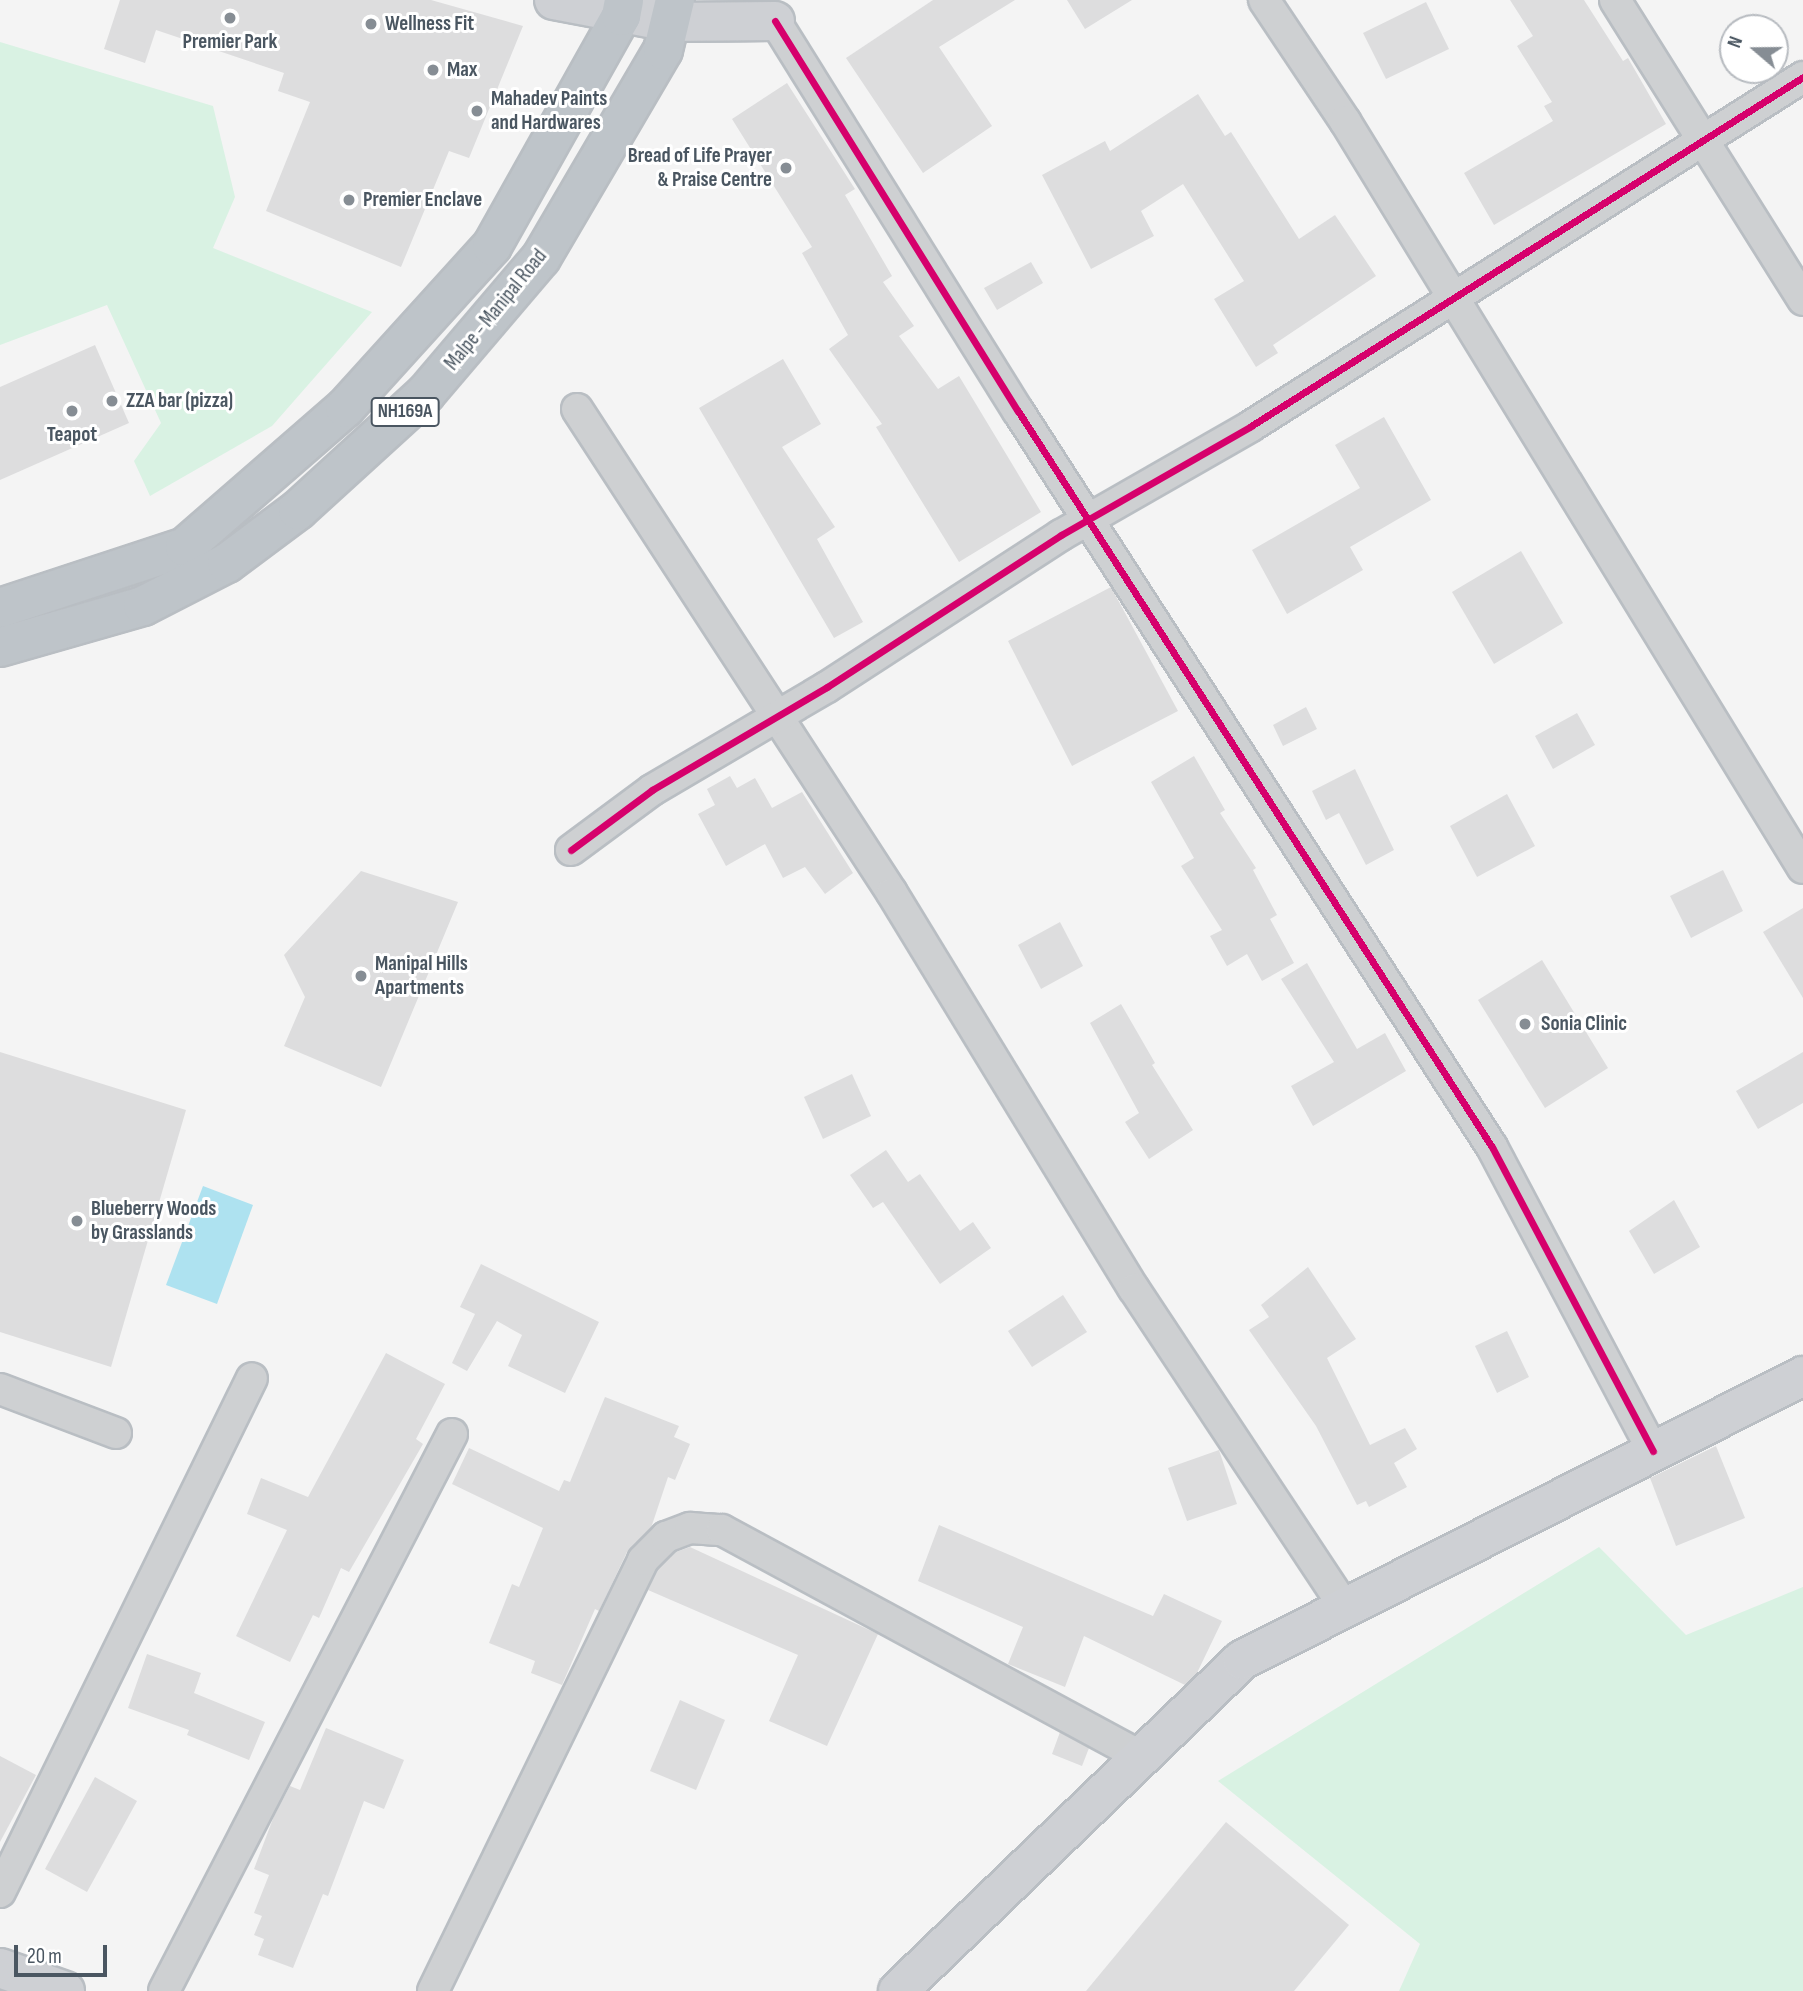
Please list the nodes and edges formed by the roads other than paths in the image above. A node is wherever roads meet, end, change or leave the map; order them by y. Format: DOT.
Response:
graph roads {
  1 [pos="554,0"];
  2 [pos="723,0"];
  3 [pos="1264,0"];
  4 [pos="1615,0"];
  5 [pos="623,8"];
  6 [pos="672,11"];
  7 [pos="775,21"];
  8 [pos="1803,77"];
  9 [pos="1703,139"];
  10 [pos="1452,295"];
  11 [pos="1803,300"];
  12 [pos="577,409"];
  13 [pos="1088,520"];
  14 [pos="0,608"];
  15 [pos="0,647"];
  16 [pos="778,717"];
  17 [pos="572,850"];
  18 [pos="1803,868"];
  19 [pos="1803,1376"];
  20 [pos="252,1378"];
  21 [pos="0,1389"];
  22 [pos="116,1433"];
  23 [pos="452,1434"];
  24 [pos="1653,1451"];
  25 [pos="1345,1608"];
  26 [pos="1142,1756"];
  27 [pos="0,1892"];
  28 [pos="13,1979"];
  29 [pos="65,1991"];
  30 [pos="164,1991"];
  31 [pos="433,1991"];
  32 [pos="898,1991"];
  1 -- 5 [label="street"];
  2 -- 7 [label="street"];
  3 -- 10 [label="street"];
  4 -- 9 [label="street"];
  5 -- 6 [label="street"];
  5 -- 14 [label="highway, Malpe - Manipal Road / NH169A"];
  6 -- 7 [label="street"];
  6 -- 15 [label="highway, Malpe - Manipal Road / NH169A"];
  7 -- 13 [label="street"];
  8 -- 9 [label="street"];
  9 -- 10 [label="street"];
  9 -- 11 [label="street"];
  10 -- 13 [label="street"];
  10 -- 18 [label="street"];
  12 -- 16 [label="street"];
  13 -- 16 [label="street"];
  13 -- 24 [label="street"];
  16 -- 17 [label="street"];
  16 -- 25 [label="street"];
  19 -- 24 [label="street"];
  20 -- 27 [label="street"];
  21 -- 22 [label="street"];
  23 -- 30 [label="street"];
  24 -- 25 [label="street"];
  25 -- 26 [label="street"];
  26 -- 31 [label="street"];
  26 -- 32 [label="street"];
  28 -- 29 [label="street"];
}
